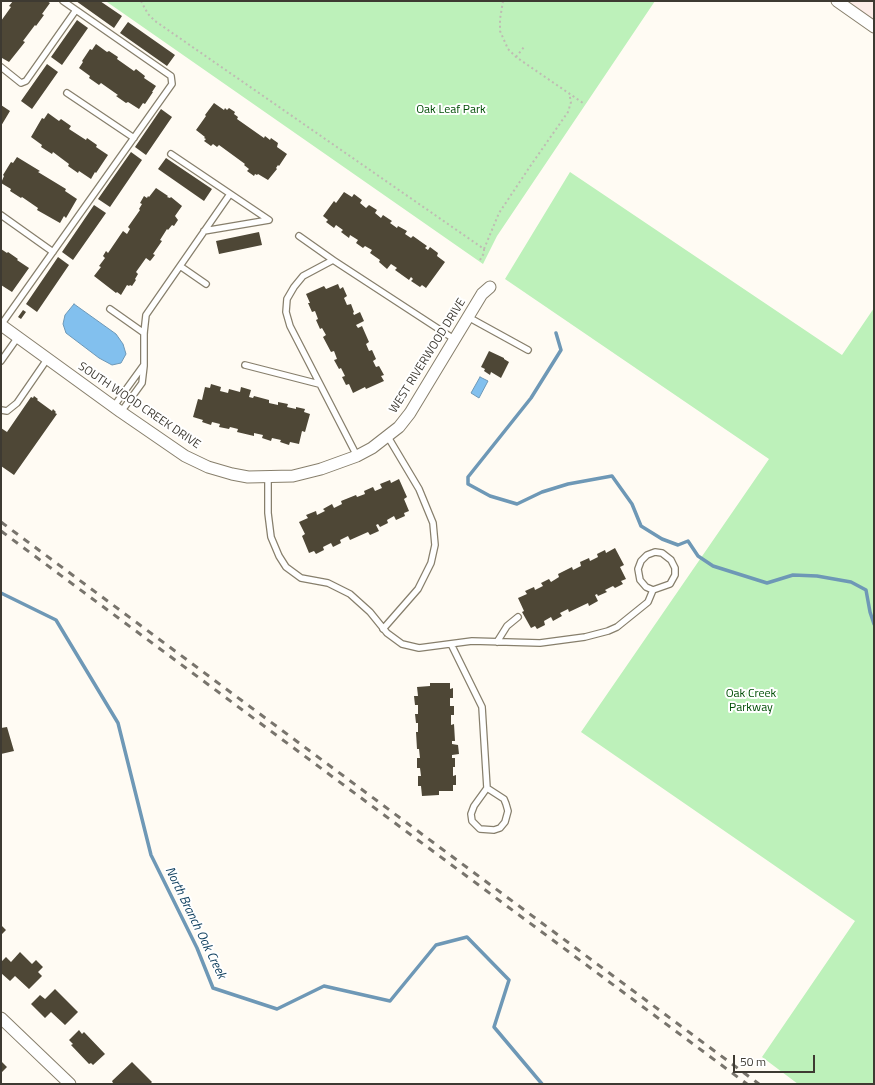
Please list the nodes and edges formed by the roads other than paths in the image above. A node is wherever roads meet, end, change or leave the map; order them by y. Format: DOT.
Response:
graph roads {
  1 [pos="63,1"];
  2 [pos="837,1"];
  3 [pos="76,10"];
  4 [pos="874,27"];
  5 [pos="1,67"];
  6 [pos="67,93"];
  7 [pos="134,138"];
  8 [pos="171,154"];
  9 [pos="230,194"];
  10 [pos="1,215"];
  11 [pos="204,231"];
  12 [pos="299,236"];
  13 [pos="53,252"];
  14 [pos="333,260"];
  15 [pos="180,266"];
  16 [pos="206,284"];
  17 [pos="490,287"];
  18 [pos="110,309"];
  19 [pos="468,317"];
  20 [pos="1,325"];
  21 [pos="144,333"];
  22 [pos="18,337"];
  23 [pos="454,339"];
  24 [pos="528,350"];
  25 [pos="48,358"];
  26 [pos="1,361"];
  27 [pos="245,364"];
  28 [pos="144,366"];
  29 [pos="319,384"];
  30 [pos="118,409"];
  31 [pos="1,410"];
  32 [pos="388,437"];
  33 [pos="357,456"];
  34 [pos="321,469"];
  35 [pos="268,477"];
  36 [pos="653,590"];
  37 [pos="518,617"];
  38 [pos="384,629"];
  39 [pos="497,642"];
  40 [pos="450,644"];
  41 [pos="487,788"];
  42 [pos="1,1018"];
  43 [pos="70,1084"];
  1 -- 3 [label="lane"];
  2 -- 4 [label="street"];
  3 -- 5 [label="lane"];
  3 -- 7 [label="lane"];
  6 -- 7 [label="lane"];
  7 -- 13 [label="lane"];
  8 -- 9 [label="lane"];
  9 -- 11 [label="lane"];
  9 -- 11 [label="lane"];
  10 -- 13 [label="lane"];
  11 -- 15 [label="lane"];
  12 -- 14 [label="lane"];
  13 -- 20 [label="lane"];
  14 -- 23 [label="lane"];
  14 -- 29 [label="lane"];
  15 -- 16 [label="lane"];
  15 -- 21 [label="lane"];
  17 -- 19 [label="street, WEST RIVERWOOD DRIVE"];
  18 -- 21 [label="lane"];
  19 -- 23 [label="street, WEST RIVERWOOD DRIVE"];
  19 -- 24 [label="lane"];
  20 -- 22 [label="street, SOUTH WOOD CREEK DRIVE"];
  21 -- 28 [label="lane"];
  22 -- 25 [label="street, SOUTH WOOD CREEK DRIVE"];
  22 -- 26 [label="lane"];
  23 -- 32 [label="street, WEST RIVERWOOD DRIVE"];
  25 -- 30 [label="street, SOUTH WOOD CREEK DRIVE"];
  25 -- 31 [label="lane"];
  27 -- 29 [label="lane"];
  28 -- 30 [label="lane"];
  28 -- 30 [label="lane"];
  29 -- 33 [label="lane"];
  30 -- 35 [label="street, SOUTH WOOD CREEK DRIVE"];
  32 -- 33 [label="street, WEST RIVERWOOD DRIVE"];
  32 -- 38 [label="lane"];
  33 -- 34 [label="street, WEST RIVERWOOD DRIVE"];
  34 -- 35 [label="street, SOUTH WOOD CREEK DRIVE"];
  35 -- 38 [label="lane"];
  36 -- 36 [label="lane"];
  36 -- 39 [label="lane"];
  37 -- 39 [label="lane"];
  38 -- 40 [label="lane"];
  39 -- 40 [label="lane"];
  40 -- 41 [label="lane"];
  41 -- 41 [label="lane"];
  42 -- 43 [label="street"];
}
